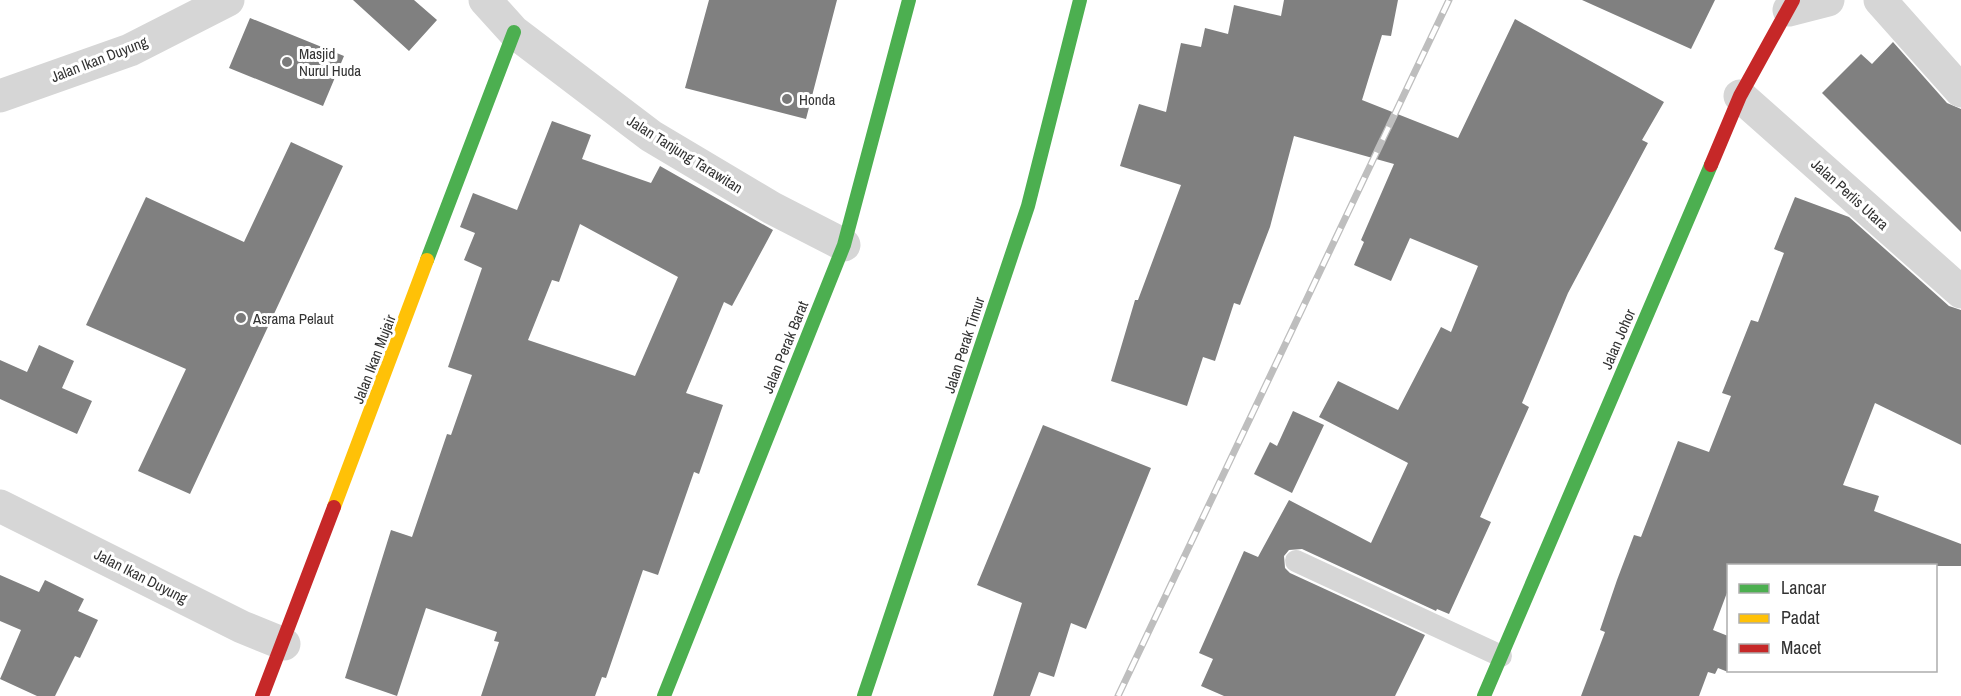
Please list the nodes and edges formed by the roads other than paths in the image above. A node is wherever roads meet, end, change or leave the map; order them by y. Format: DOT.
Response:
graph roads {
  1 [pos="228,0"];
  2 [pos="485,0"];
  3 [pos="909,0"];
  4 [pos="1080,0"];
  5 [pos="1828,0"];
  6 [pos="1880,0"];
  7 [pos="1791,5"];
  8 [pos="514,32"];
  9 [pos="1961,91"];
  10 [pos="0,96"];
  11 [pos="1740,96"];
  12 [pos="844,245"];
  13 [pos="1961,292"];
  14 [pos="0,506"];
  15 [pos="1296,561"];
  16 [pos="284,644"];
  17 [pos="1501,656"];
  18 [pos="262,696"];
  19 [pos="664,696"];
  20 [pos="864,696"];
  21 [pos="1484,696"];
  1 -- 10 [label="street, Jalan Ikan Duyung"];
  2 -- 8 [label="street, Jalan Tanjung Tarawitan"];
  3 -- 12 [label="main road, Jalan Perak Barat"];
  4 -- 20 [label="main road, Jalan Perak Timur"];
  5 -- 7 [label="street"];
  6 -- 9 [label="street"];
  7 -- 11 [label="main road, Jalan Johor"];
  8 -- 12 [label="street, Jalan Tanjung Tarawitan"];
  8 -- 16 [label="main road, Jalan Ikan Mujair"];
  11 -- 13 [label="street, Jalan Perlis Utara"];
  11 -- 17 [label="main road, Jalan Johor"];
  12 -- 19 [label="main road, Jalan Perak Barat"];
  14 -- 16 [label="street, Jalan Ikan Duyung"];
  15 -- 17 [label="lane"];
  16 -- 18 [label="main road, Jalan Ikan Mujair"];
  17 -- 21 [label="main road, Jalan Johor"];
}
